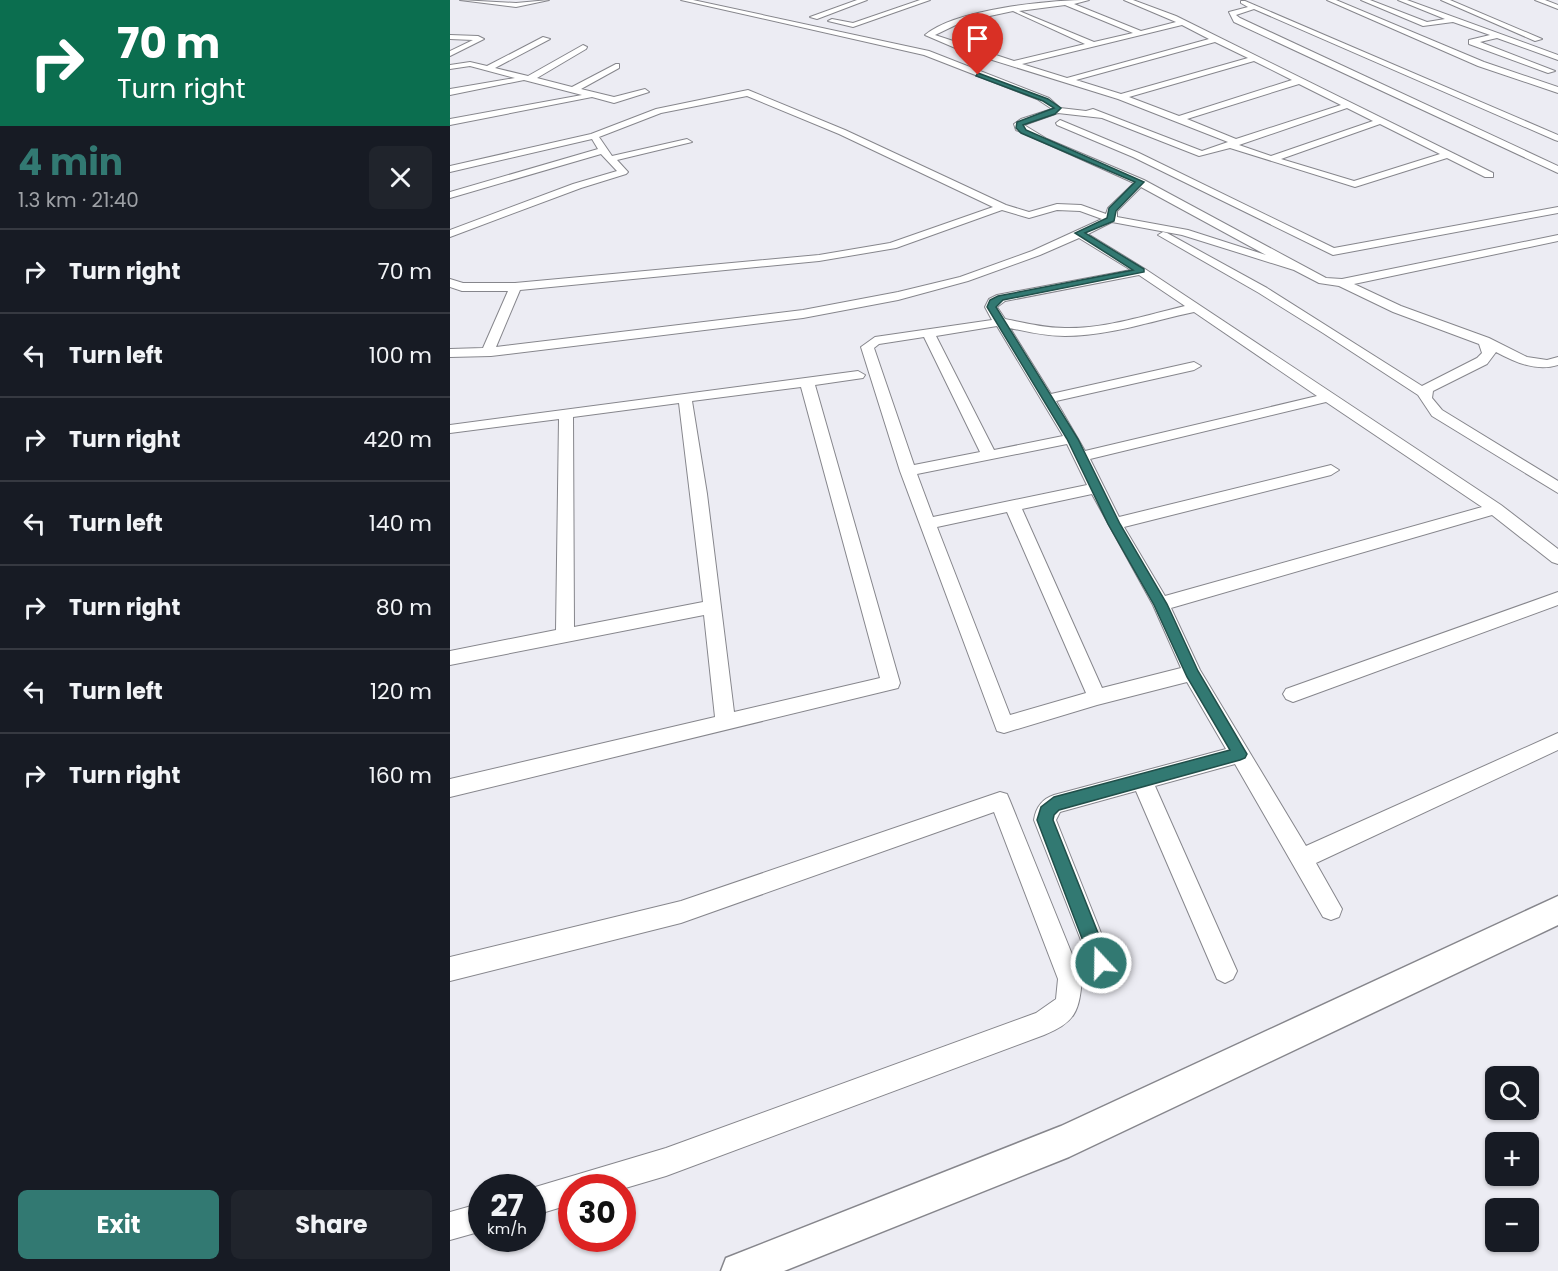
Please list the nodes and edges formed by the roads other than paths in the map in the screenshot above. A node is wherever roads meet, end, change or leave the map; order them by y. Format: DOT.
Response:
graph roads {
  1 [pos="463,0"];
  2 [pos="546,0"];
  3 [pos="684,0"];
  4 [pos="864,0"];
  5 [pos="927,0"];
  6 [pos="1086,0"];
  7 [pos="1127,0"];
  8 [pos="1238,0"];
  9 [pos="1330,0"];
  10 [pos="1364,0"];
  11 [pos="1401,0"];
  12 [pos="1444,0"];
  13 [pos="1538,0"];
  14 [pos="832,2"];
  15 [pos="1066,3"];
  16 [pos="850,5"];
  17 [pos="1254,7"];
  18 [pos="1558,8"];
  19 [pos="1014,11"];
  20 [pos="1470,11"];
  21 [pos="1449,19"];
  22 [pos="1236,20"];
  23 [pos="1182,23"];
  24 [pos="1227,26"];
  25 [pos="1473,27"];
  26 [pos="1512,28"];
  27 [pos="1213,30"];
  28 [pos="1140,33"];
  29 [pos="1201,33"];
  30 [pos="1496,36"];
  31 [pos="450,38"];
  32 [pos="546,39"];
  33 [pos="1214,40"];
  34 [pos="1544,41"];
  35 [pos="1092,44"];
  36 [pos="583,47"];
  37 [pos="963,48"];
  38 [pos="1558,49"];
  39 [pos="1542,53"];
  40 [pos="450,56"];
  41 [pos="1558,58"];
  42 [pos="941,59"];
  43 [pos="1253,59"];
  44 [pos="470,64"];
  45 [pos="1014,64"];
  46 [pos="616,66"];
  47 [pos="450,67"];
  48 [pos="1025,67"];
  49 [pos="489,68"];
  50 [pos="1551,71"];
  51 [pos="530,78"];
  52 [pos="984,78"];
  53 [pos="994,78"];
  54 [pos="1068,80"];
  55 [pos="1299,81"];
  56 [pos="573,90"];
  57 [pos="1558,90"];
  58 [pos="450,92"];
  59 [pos="645,92"];
  60 [pos="592,95"];
  61 [pos="1121,97"];
  62 [pos="1065,99"];
  63 [pos="1074,103"];
  64 [pos="1348,105"];
  65 [pos="1057,110"];
  66 [pos="1101,116"];
  67 [pos="1178,119"];
  68 [pos="1380,121"];
  69 [pos="450,122"];
  70 [pos="1060,123"];
  71 [pos="594,135"];
  72 [pos="1558,138"];
  73 [pos="687,142"];
  74 [pos="1234,142"];
  75 [pos="606,154"];
  76 [pos="1450,154"];
  77 [pos="1274,158"];
  78 [pos="450,169"];
  79 [pos="1558,170"];
  80 [pos="1489,175"];
  81 [pos="1140,182"];
  82 [pos="450,195"];
  83 [pos="1002,207"];
  84 [pos="1558,210"];
  85 [pos="1111,219"];
  86 [pos="1139,224"];
  87 [pos="1079,233"];
  88 [pos="450,234"];
  89 [pos="1240,234"];
  90 [pos="1202,238"];
  91 [pos="1558,238"];
  92 [pos="1293,267"];
  93 [pos="1141,271"];
  94 [pos="450,283"];
  95 [pos="1342,283"];
  96 [pos="514,287"];
  97 [pos="1195,308"];
  98 [pos="1001,322"];
  99 [pos="928,333"];
  100 [pos="1484,342"];
  101 [pos="488,352"];
  102 [pos="450,353"];
  103 [pos="1558,361"];
  104 [pos="1194,366"];
  105 [pos="858,375"];
  106 [pos="807,382"];
  107 [pos="1424,393"];
  108 [pos="1329,397"];
  109 [pos="685,399"];
  110 [pos="1048,399"];
  111 [pos="566,415"];
  112 [pos="450,429"];
  113 [pos="1072,439"];
  114 [pos="989,455"];
  115 [pos="1080,457"];
  116 [pos="1331,470"];
  117 [pos="908,471"];
  118 [pos="1097,488"];
  119 [pos="1558,488"];
  120 [pos="1013,507"];
  121 [pos="1495,509"];
  122 [pos="928,524"];
  123 [pos="1114,524"];
  124 [pos="1558,558"];
  125 [pos="1558,598"];
  126 [pos="1161,604"];
  127 [pos="712,607"];
  128 [pos="565,636"];
  129 [pos="450,658"];
  130 [pos="1192,673"];
  131 [pos="1293,694"];
  132 [pos="1097,697"];
  133 [pos="725,721"];
  134 [pos="1558,741"];
  135 [pos="1240,754"];
  136 [pos="1142,780"];
  137 [pos="450,788"];
  138 [pos="1302,859"];
  139 [pos="1331,909"];
  140 [pos="1558,910"];
  141 [pos="1101,963"];
  142 [pos="450,969"];
  143 [pos="1224,971"];
  144 [pos="626,1174"];
  145 [pos="468,1221"];
  146 [pos="450,1226"];
  147 [pos="740,1271"];
  1 -- 2 [label="street"];
  3 -- 42 [label="street"];
  4 -- 16 [label="street"];
  5 -- 16 [label="street"];
  6 -- 15 [label="street"];
  7 -- 23 [label="street"];
  8 -- 17 [label="street"];
  9 -- 57 [label="street"];
  10 -- 21 [label="street"];
  11 -- 21 [label="street"];
  12 -- 20 [label="street"];
  13 -- 18 [label="street"];
  14 -- 16 [label="street"];
  15 -- 19 [label="street"];
  15 -- 28 [label="street"];
  17 -- 22 [label="street"];
  17 -- 72 [label="street"];
  19 -- 35 [label="street"];
  19 -- 37 [label="street"];
  20 -- 21 [label="street"];
  20 -- 26 [label="street"];
  21 -- 25 [label="street"];
  22 -- 24 [label="street"];
  22 -- 79 [label="street"];
  23 -- 28 [label="street"];
  23 -- 29 [label="street"];
  25 -- 26 [label="street"];
  25 -- 30 [label="street"];
  26 -- 34 [label="street"];
  27 -- 29 [label="street"];
  28 -- 35 [label="street"];
  29 -- 33 [label="street"];
  30 -- 39 [label="street"];
  30 -- 50 [label="street"];
  31 -- 40 [label="street"];
  32 -- 49 [label="street"];
  33 -- 43 [label="street"];
  33 -- 54 [label="street"];
  35 -- 45 [label="street"];
  36 -- 51 [label="street"];
  37 -- 42 [label="street"];
  37 -- 45 [label="street"];
  38 -- 39 [label="street"];
  39 -- 41 [label="street"];
  40 -- 44 [label="street"];
  42 -- 52 [label="street"];
  43 -- 55 [label="street"];
  43 -- 61 [label="street"];
  44 -- 47 [label="street"];
  44 -- 49 [label="street"];
  45 -- 48 [label="street"];
  46 -- 56 [label="street"];
  48 -- 53 [label="street"];
  48 -- 54 [label="street"];
  49 -- 51 [label="street"];
  51 -- 56 [label="street"];
  51 -- 58 [label="street"];
  52 -- 53 [label="street"];
  52 -- 65 [label="street"];
  53 -- 62 [label="street"];
  54 -- 61 [label="street"];
  55 -- 64 [label="street"];
  55 -- 67 [label="street"];
  56 -- 60 [label="street"];
  59 -- 60 [label="street"];
  60 -- 69 [label="street"];
  61 -- 67 [label="street"];
  63 -- 66 [label="street"];
  64 -- 68 [label="street"];
  64 -- 74 [label="street"];
  65 -- 66 [label="street"];
  65 -- 81 [label="street"];
  66 -- 74 [label="street"];
  67 -- 74 [label="street"];
  68 -- 76 [label="street"];
  68 -- 77 [label="street"];
  70 -- 84 [label="street"];
  71 -- 75 [label="street"];
  71 -- 78 [label="street"];
  71 -- 83 [label="street"];
  73 -- 75 [label="street"];
  74 -- 77 [label="street"];
  75 -- 82 [label="street"];
  75 -- 88 [label="street"];
  76 -- 77 [label="street"];
  76 -- 80 [label="street"];
  81 -- 85 [label="street"];
  81 -- 89 [label="street"];
  83 -- 85 [label="street"];
  83 -- 96 [label="street"];
  85 -- 86 [label="street"];
  85 -- 87 [label="street"];
  86 -- 90 [label="street"];
  86 -- 107 [label="street"];
  87 -- 93 [label="street"];
  87 -- 101 [label="street"];
  89 -- 90 [label="street"];
  89 -- 92 [label="street"];
  90 -- 92 [label="street"];
  91 -- 95 [label="street"];
  92 -- 95 [label="street"];
  93 -- 97 [label="street"];
  93 -- 98 [label="street"];
  94 -- 96 [label="street"];
  95 -- 100 [label="street"];
  96 -- 101 [label="street"];
  97 -- 98 [label="street"];
  97 -- 108 [label="street"];
  98 -- 99 [label="street"];
  98 -- 110 [label="street"];
  99 -- 114 [label="street"];
  99 -- 117 [label="street"];
  100 -- 103 [label="street"];
  100 -- 107 [label="street"];
  101 -- 102 [label="street"];
  104 -- 110 [label="street"];
  105 -- 106 [label="street"];
  106 -- 109 [label="street"];
  106 -- 133 [label="street"];
  107 -- 119 [label="street"];
  108 -- 115 [label="street"];
  108 -- 121 [label="street"];
  109 -- 111 [label="street"];
  109 -- 127 [label="street"];
  110 -- 113 [label="street"];
  111 -- 112 [label="street"];
  111 -- 128 [label="street"];
  113 -- 114 [label="street"];
  113 -- 115 [label="street"];
  114 -- 117 [label="street"];
  115 -- 118 [label="street"];
  116 -- 123 [label="street"];
  117 -- 122 [label="street"];
  118 -- 120 [label="street"];
  118 -- 123 [label="street"];
  120 -- 122 [label="street"];
  120 -- 132 [label="street"];
  121 -- 124 [label="street"];
  121 -- 126 [label="street"];
  122 -- 132 [label="street"];
  123 -- 126 [label="street"];
  125 -- 131 [label="street"];
  126 -- 130 [label="street"];
  127 -- 128 [label="street"];
  127 -- 133 [label="street"];
  128 -- 129 [label="street"];
  130 -- 132 [label="street"];
  130 -- 135 [label="street"];
  133 -- 137 [label="street"];
  134 -- 138 [label="street"];
  135 -- 136 [label="street"];
  135 -- 138 [label="street"];
  136 -- 141 [label="street"];
  136 -- 143 [label="street"];
  138 -- 139 [label="street"];
  140 -- 147 [label="main road"];
  142 -- 144 [label="street"];
  145 -- 146 [label="street"];
}
